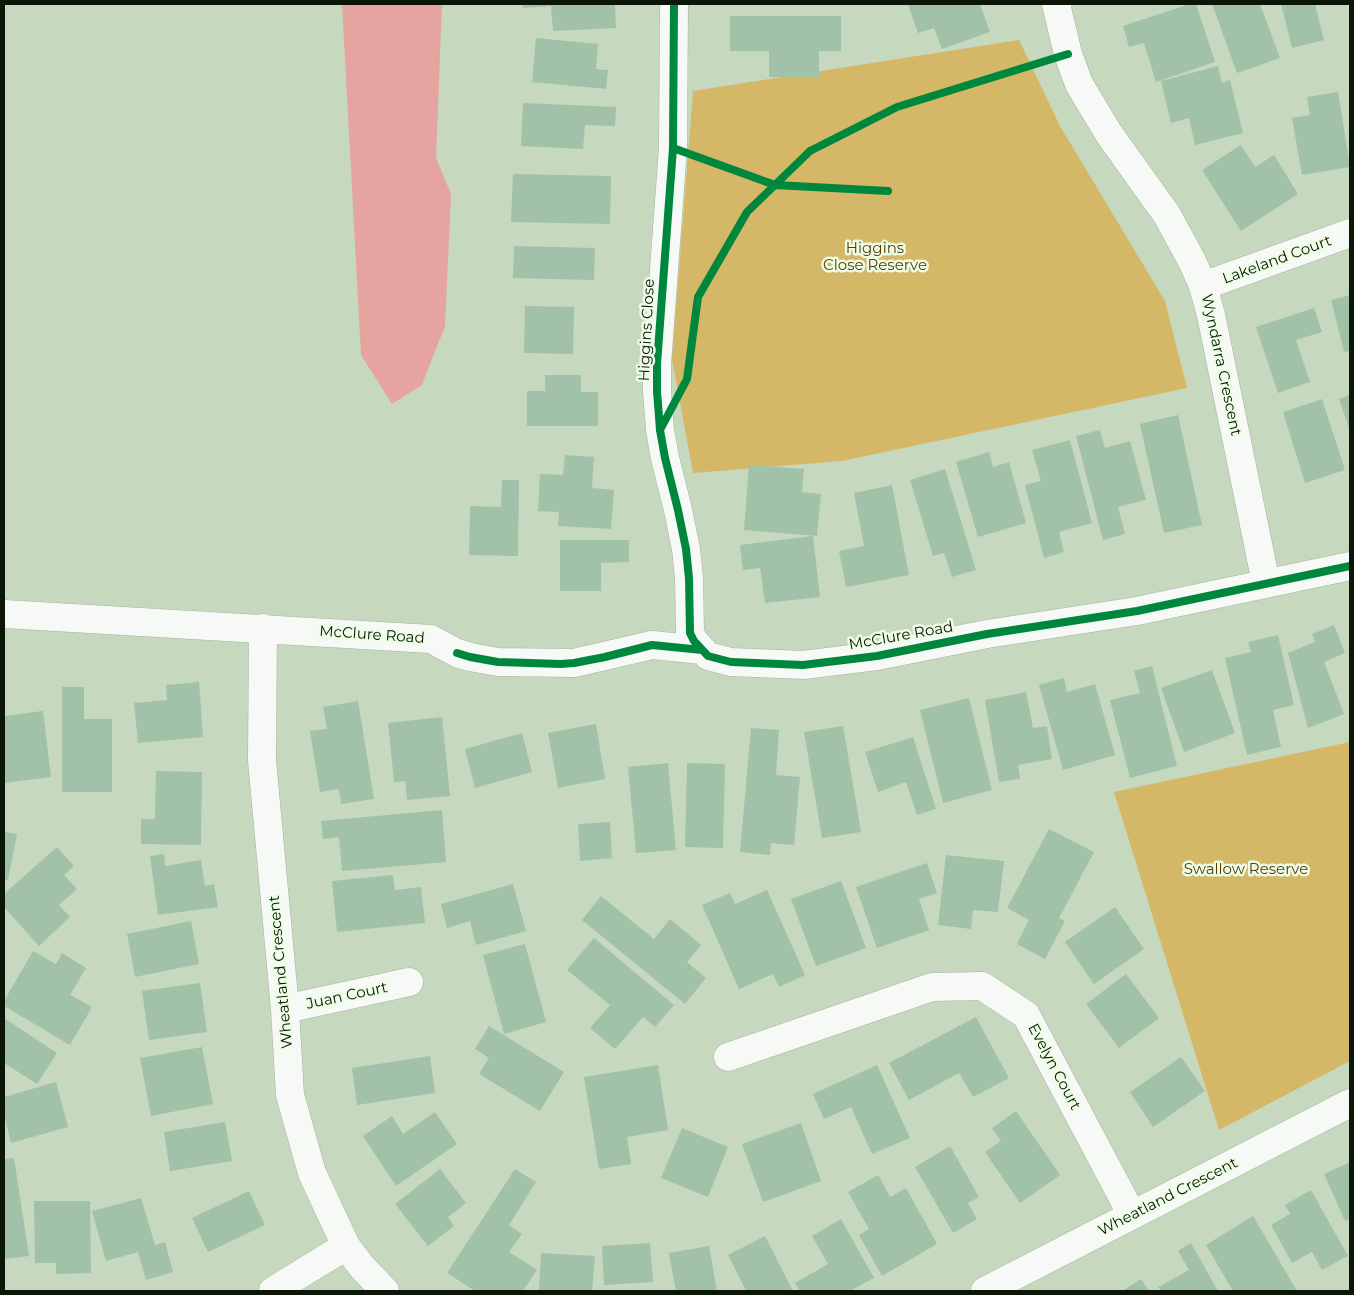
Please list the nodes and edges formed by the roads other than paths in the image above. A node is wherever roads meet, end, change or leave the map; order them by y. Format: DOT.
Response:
graph roads {
  1 [pos="674,4"];
  2 [pos="1056,4"];
  3 [pos="1350,234"];
  4 [pos="1204,286"];
  5 [pos="1350,566"];
  6 [pos="1266,583"];
  7 [pos="4,614"];
  8 [pos="264,628"];
  9 [pos="702,650"];
  10 [pos="409,982"];
  11 [pos="285,1009"];
  12 [pos="728,1056"];
  13 [pos="1350,1103"];
  14 [pos="1132,1215"];
  15 [pos="346,1246"];
  16 [pos="273,1291"];
  17 [pos="385,1291"];
  18 [pos="985,1291"];
  1 -- 9 [label="street, Higgins Close"];
  2 -- 4 [label="street, Wyndarra Crescent"];
  3 -- 4 [label="street, Lakeland Court"];
  4 -- 6 [label="street, Wyndarra Crescent"];
  5 -- 6 [label="street, McClure Road"];
  6 -- 9 [label="street, McClure Road"];
  7 -- 8 [label="street, McClure Road"];
  8 -- 9 [label="street, McClure Road"];
  8 -- 11 [label="street, Wheatland Crescent"];
  10 -- 11 [label="street, Juan Court"];
  11 -- 15 [label="street, Wheatland Crescent"];
  12 -- 14 [label="street, Evelyn Court"];
  13 -- 14 [label="street, Wheatland Crescent"];
  14 -- 18 [label="street, Wheatland Crescent"];
  15 -- 16 [label="street"];
  15 -- 17 [label="street, Wheatland Crescent"];
}
